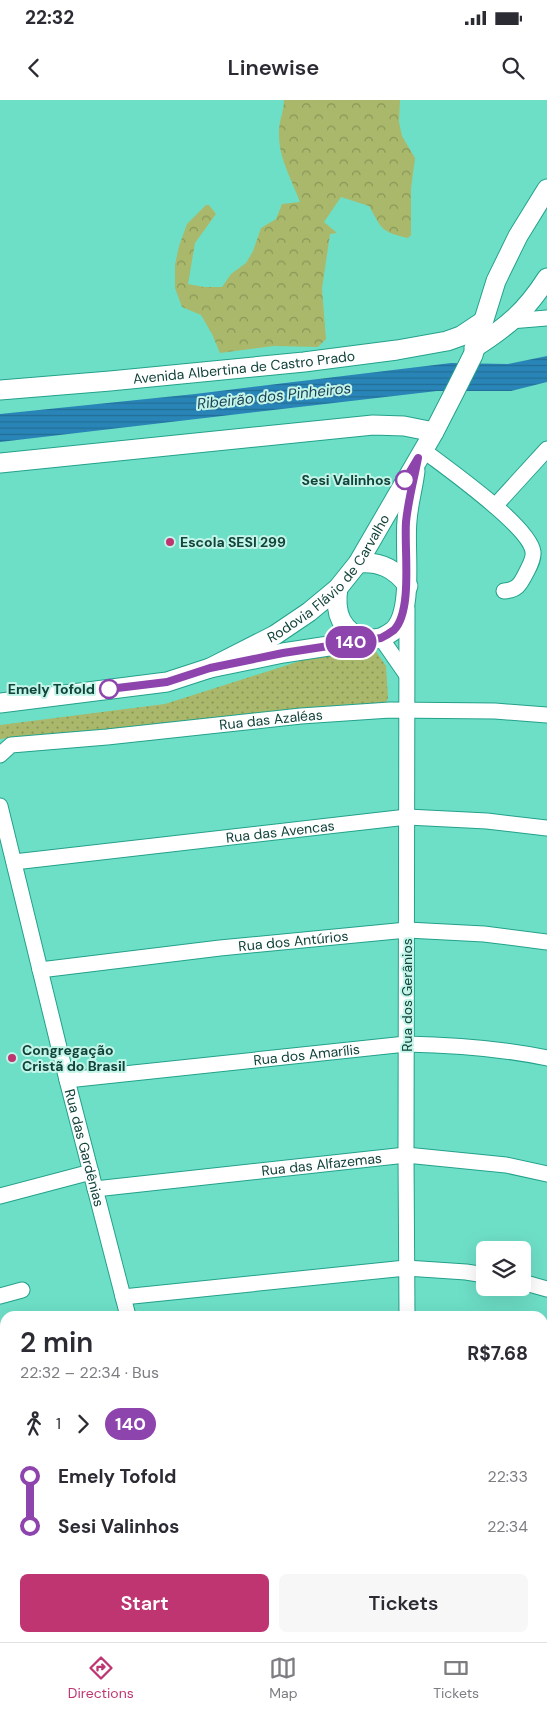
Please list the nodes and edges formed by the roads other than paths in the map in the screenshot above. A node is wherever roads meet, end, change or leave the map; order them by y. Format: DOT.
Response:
graph roads {
  1 [pos="547,189"];
  2 [pos="547,278"];
  3 [pos="547,318"];
  4 [pos="510,321"];
  5 [pos="482,322"];
  6 [pos="473,351"];
  7 [pos="0,390"];
  8 [pos="434,432"];
  9 [pos="547,449"];
  10 [pos="420,454"];
  11 [pos="0,464"];
  12 [pos="495,506"];
  13 [pos="358,563"];
  14 [pos="408,586"];
  15 [pos="338,588"];
  16 [pos="504,591"];
  17 [pos="374,639"];
  18 [pos="210,668"];
  19 [pos="406,674"];
  20 [pos="0,702"];
  21 [pos="408,709"];
  22 [pos="547,715"];
  23 [pos="0,755"];
  24 [pos="0,806"];
  25 [pos="407,817"];
  26 [pos="547,828"];
  27 [pos="14,862"];
  28 [pos="407,930"];
  29 [pos="547,942"];
  30 [pos="40,970"];
  31 [pos="406,1044"];
  32 [pos="547,1058"];
  33 [pos="67,1080"];
  34 [pos="406,1154"];
  35 [pos="90,1172"];
  36 [pos="547,1174"];
  37 [pos="95,1189"];
  38 [pos="0,1196"];
  39 [pos="406,1268"];
  40 [pos="476,1274"];
  41 [pos="531,1285"];
  42 [pos="547,1289"];
  43 [pos="22,1290"];
  44 [pos="0,1296"];
  45 [pos="123,1297"];
  46 [pos="127,1311"];
  47 [pos="407,1311"];
  1 -- 5 [label="main road, Rodovia Flávio de Carvalho"];
  2 -- 4 [label="main road"];
  3 -- 4 [label="street"];
  4 -- 6 [label="main road"];
  5 -- 6 [label="main road, Rodovia Flávio de Carvalho"];
  5 -- 7 [label="main road, Avenida Albertina de Castro Prado"];
  6 -- 8 [label="main road, Rodovia Flávio de Carvalho"];
  8 -- 10 [label="main road, Rodovia Flávio de Carvalho"];
  8 -- 11 [label="main road"];
  9 -- 12 [label="street"];
  10 -- 12 [label="street"];
  10 -- 13 [label="main road, Rodovia Flávio de Carvalho"];
  10 -- 14 [label="main road, Rodovia Flávio de Carvalho"];
  12 -- 16 [label="street"];
  13 -- 14 [label="main road"];
  13 -- 15 [label="main road, Rodovia Flávio de Carvalho"];
  14 -- 17 [label="main road, Rodovia Flávio de Carvalho"];
  14 -- 19 [label="street, Rua dos Gerânios"];
  15 -- 17 [label="main road"];
  15 -- 18 [label="main road, Rodovia Flávio de Carvalho"];
  17 -- 18 [label="main road, Rodovia Flávio de Carvalho"];
  17 -- 19 [label="street"];
  18 -- 20 [label="main road, Rodovia Flávio de Carvalho"];
  19 -- 21 [label="street, Rua dos Gerânios"];
  21 -- 22 [label="street, Rua das Azaléas"];
  21 -- 23 [label="street, Rua das Azaléas"];
  21 -- 25 [label="street, Rua dos Gerânios"];
  24 -- 27 [label="street, Rua das Gardênias"];
  25 -- 26 [label="street, Rua das Avencas"];
  25 -- 27 [label="street, Rua das Avencas"];
  25 -- 28 [label="street, Rua dos Gerânios"];
  27 -- 30 [label="street, Rua das Gardênias"];
  28 -- 29 [label="street, Rua dos Antúrios"];
  28 -- 30 [label="street, Rua dos Antúrios"];
  28 -- 31 [label="street, Rua dos Gerânios"];
  30 -- 33 [label="street, Rua das Gardênias"];
  31 -- 32 [label="street, Rua dos Amarílis"];
  31 -- 33 [label="street, Rua dos Amarílis"];
  31 -- 34 [label="street, Rua dos Gerânios"];
  33 -- 35 [label="street, Rua das Gardênias"];
  34 -- 36 [label="street, Rua das Alfazemas"];
  34 -- 37 [label="street, Rua das Alfazemas"];
  34 -- 39 [label="street, Rua dos Gerânios"];
  35 -- 37 [label="street, Rua das Gardênias"];
  35 -- 38 [label="street"];
  37 -- 45 [label="street, Rua das Gardênias"];
  39 -- 40 [label="street"];
  39 -- 45 [label="street"];
  39 -- 47 [label="street, Rua dos Gerânios"];
  41 -- 42 [label="street"];
  43 -- 44 [label="street"];
  45 -- 46 [label="street, Rua das Gardênias"];
}
